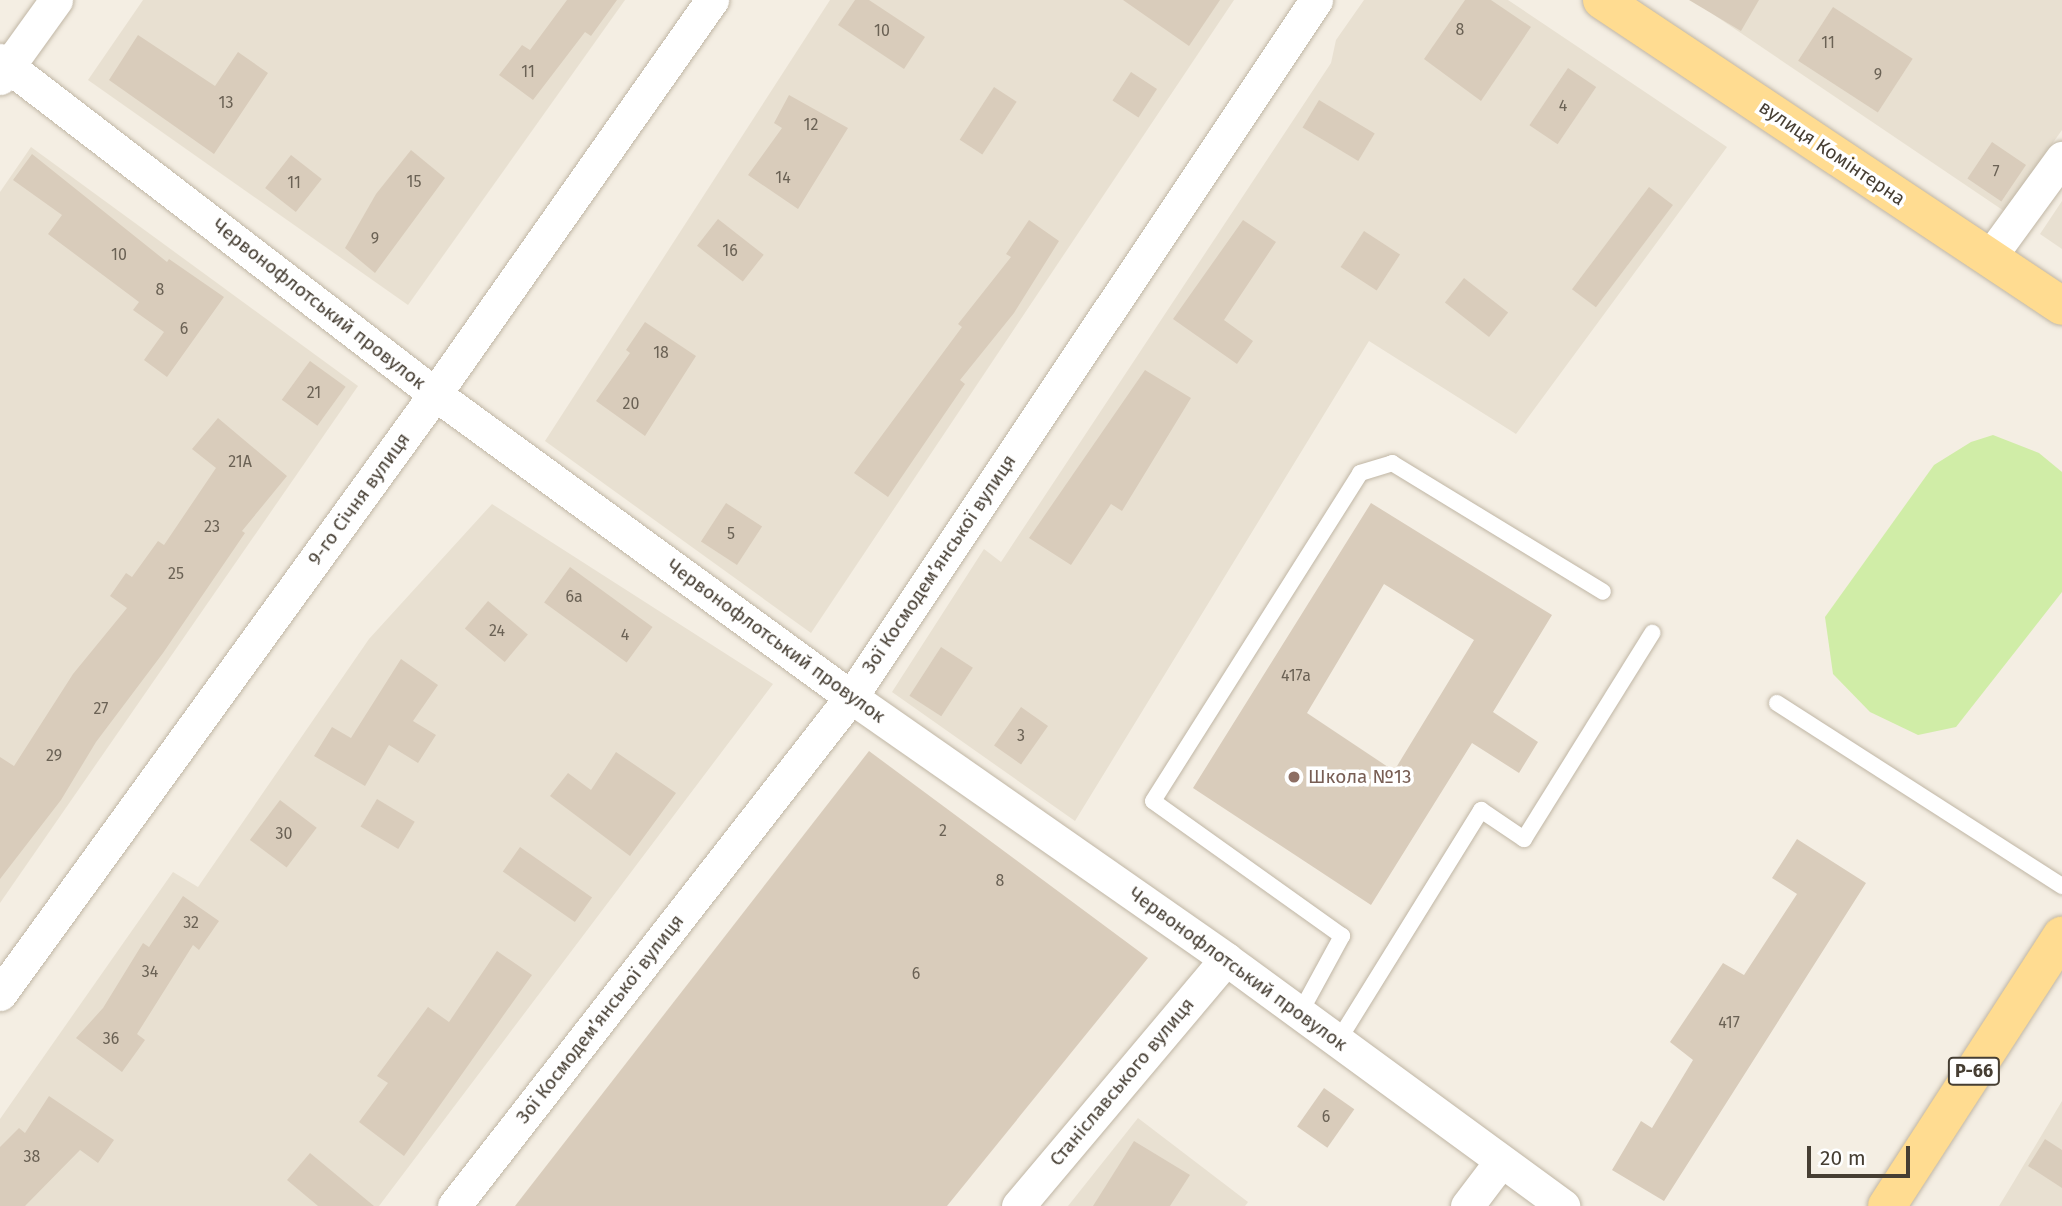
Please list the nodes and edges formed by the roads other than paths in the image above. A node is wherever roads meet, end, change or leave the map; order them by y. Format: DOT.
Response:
graph roads {
  1 [pos="56,0"];
  2 [pos="712,0"];
  3 [pos="1316,0"];
  4 [pos="1602,0"];
  5 [pos="3,68"];
  6 [pos="2062,158"];
  7 [pos="1989,258"];
  8 [pos="2062,306"];
  9 [pos="435,394"];
  10 [pos="1604,592"];
  11 [pos="1652,633"];
  12 [pos="851,696"];
  13 [pos="1777,704"];
  14 [pos="2062,886"];
  15 [pos="2062,936"];
  16 [pos="1226,959"];
  17 [pos="0,994"];
  18 [pos="1300,1013"];
  19 [pos="1338,1041"];
  20 [pos="1502,1161"];
  21 [pos="454,1206"];
  22 [pos="1018,1206"];
  23 [pos="1467,1206"];
  24 [pos="1563,1206"];
  25 [pos="1887,1206"];
  1 -- 5 [label="street"];
  2 -- 9 [label="street, 9-го Січня вулиця"];
  3 -- 12 [label="street, Зої Космодем’янської вулиця"];
  4 -- 7 [label="main road, вулиця Комінтерна"];
  5 -- 9 [label="street, Червонофлотський провулок"];
  6 -- 7 [label="street"];
  7 -- 8 [label="main road, вулиця Комінтерна"];
  9 -- 12 [label="street, Червонофлотський провулок"];
  9 -- 17 [label="street, 9-го Січня вулиця"];
  10 -- 18 [label="lane"];
  11 -- 19 [label="lane"];
  12 -- 16 [label="street, Червонофлотський провулок"];
  12 -- 21 [label="street, Зої Космодем’янської вулиця"];
  13 -- 14 [label="lane"];
  15 -- 25 [label="main road, Р-66"];
  16 -- 18 [label="street, Червонофлотський провулок"];
  16 -- 22 [label="street, Станіславського вулиця"];
  18 -- 19 [label="street, Червонофлотський провулок"];
  19 -- 20 [label="street, Червонофлотський провулок"];
  20 -- 23 [label="street"];
  20 -- 24 [label="street, Червонофлотський провулок"];
}
